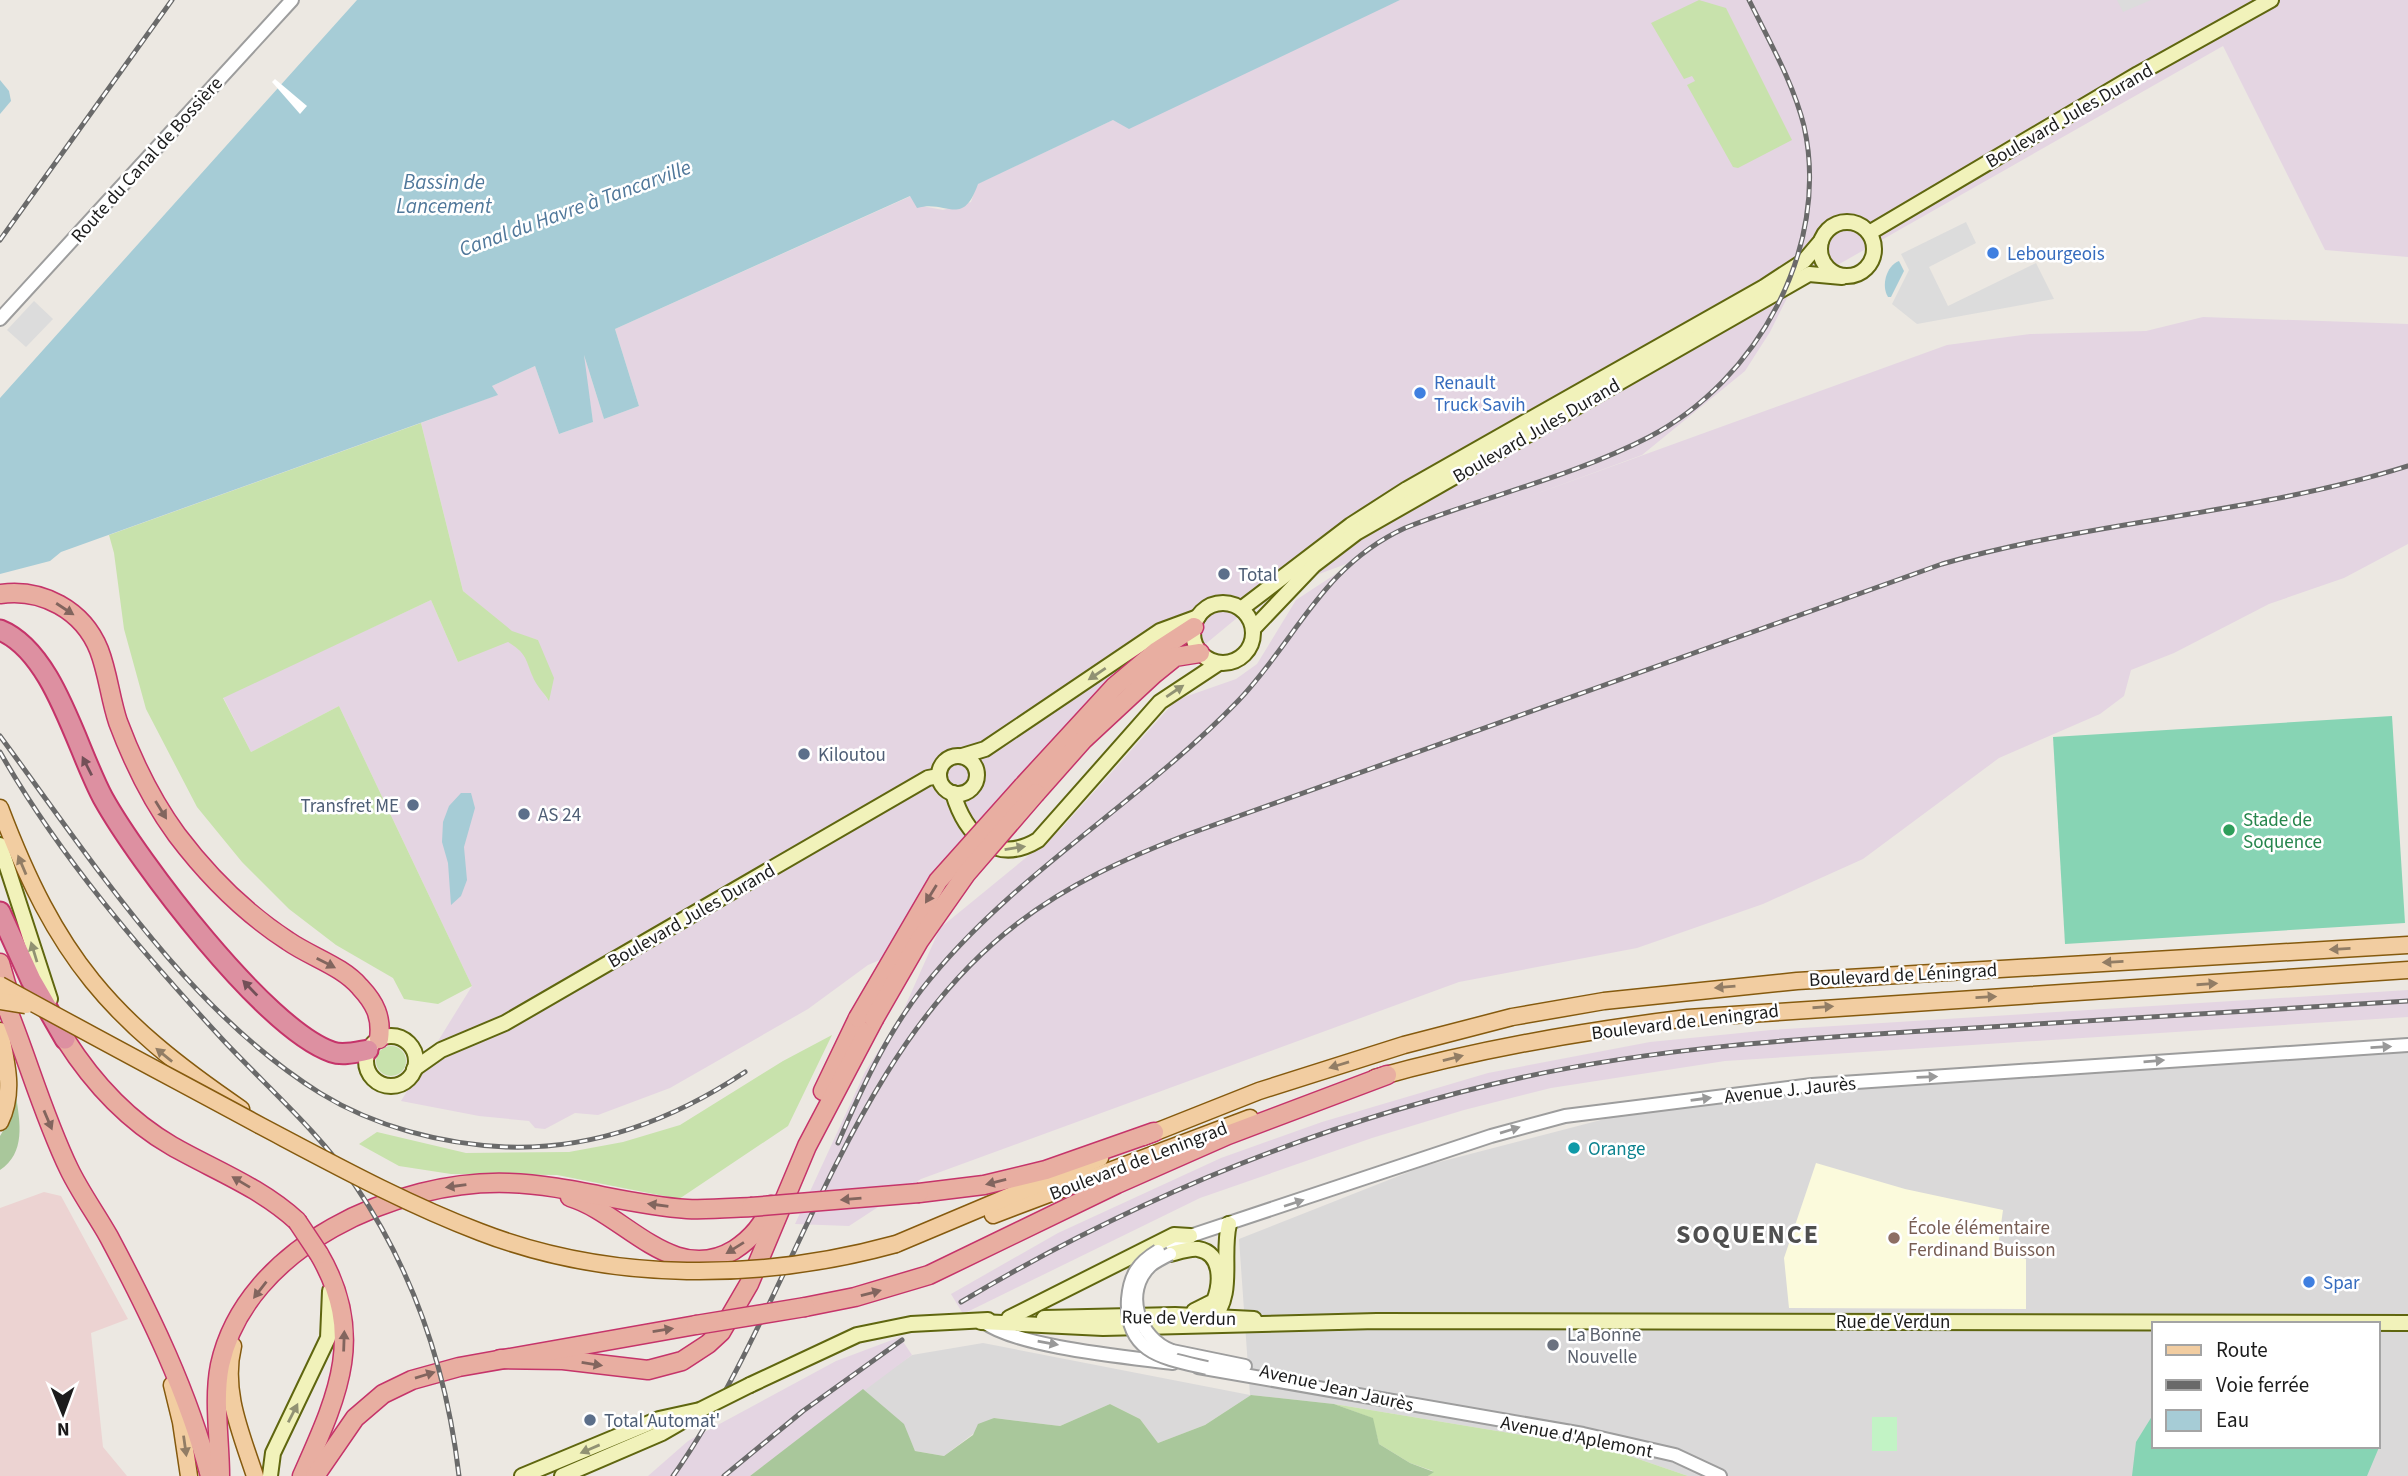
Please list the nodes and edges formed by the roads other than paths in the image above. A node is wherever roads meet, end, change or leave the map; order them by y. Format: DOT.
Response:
graph roads {
  1 [pos="292,0"];
  2 [pos="2271,0"];
  3 [pos="1869,233"];
  4 [pos="1821,241"];
  5 [pos="1842,276"];
  6 [pos="0,319"];
  7 [pos="0,594"];
  8 [pos="1241,609"];
  9 [pos="1196,622"];
  10 [pos="1253,629"];
  11 [pos="0,630"];
  12 [pos="1200,653"];
  13 [pos="1219,663"];
  14 [pos="962,756"];
  15 [pos="939,776"];
  16 [pos="1029,790"];
  17 [pos="953,793"];
  18 [pos="0,808"];
  19 [pos="0,845"];
  20 [pos="0,912"];
  21 [pos="2408,945"];
  22 [pos="0,963"];
  23 [pos="2408,970"];
  24 [pos="0,988"];
  25 [pos="0,1001"];
  26 [pos="1918,1001"];
  27 [pos="39,1007"];
  28 [pos="866,1018"];
  29 [pos="0,1031"];
  30 [pos="65,1039"];
  31 [pos="374,1044"];
  32 [pos="1404,1045"];
  33 [pos="2408,1045"];
  34 [pos="411,1046"];
  35 [pos="441,1050"];
  36 [pos="24,1055"];
  37 [pos="414,1069"];
  38 [pos="1387,1075"];
  39 [pos="0,1122"];
  40 [pos="1154,1132"];
  41 [pos="281,1136"];
  42 [pos="524,1184"];
  43 [pos="1229,1224"];
  44 [pos="1190,1236"];
  45 [pos="896,1244"];
  46 [pos="1164,1252"];
  47 [pos="319,1254"];
  48 [pos="1226,1295"];
  49 [pos="145,1311"];
  50 [pos="1175,1315"];
  51 [pos="1216,1315"];
  52 [pos="1009,1318"];
  53 [pos="240,1320"];
  54 [pos="1266,1320"];
  55 [pos="1377,1321"];
  56 [pos="982,1322"];
  57 [pos="2152,1323"];
  58 [pos="2380,1323"];
  59 [pos="2408,1323"];
  60 [pos="1194,1327"];
  61 [pos="500,1359"];
  62 [pos="1207,1368"];
  63 [pos="1429,1408"];
  64 [pos="700,1410"];
  65 [pos="189,1476"];
  66 [pos="210,1476"];
  67 [pos="220,1476"];
  68 [pos="255,1476"];
  69 [pos="270,1476"];
  70 [pos="307,1476"];
  71 [pos="522,1476"];
  72 [pos="562,1476"];
  73 [pos="1720,1476"];
  1 -- 6 [label="street, Route du Canal de Bossière"];
  2 -- 3 [label="main road, Boulevard Jules Durand"];
  3 -- 4 [label="main road"];
  3 -- 5 [label="main road"];
  4 -- 5 [label="main road"];
  4 -- 8 [label="main road, Boulevard Jules Durand"];
  5 -- 10 [label="main road, Boulevard Jules Durand"];
  7 -- 31 [label="highway, one-way"];
  8 -- 9 [label="main road"];
  8 -- 10 [label="main road"];
  9 -- 12 [label="main road"];
  9 -- 14 [label="main road, one-way"];
  9 -- 16 [label="highway"];
  10 -- 13 [label="main road"];
  31 -- 11 [label="highway, one-way"];
  12 -- 13 [label="main road"];
  12 -- 16 [label="highway"];
  17 -- 13 [label="main road, one-way"];
  14 -- 15 [label="main road"];
  14 -- 17 [label="main road"];
  15 -- 17 [label="main road"];
  15 -- 35 [label="main road, Boulevard Jules Durand"];
  16 -- 28 [label="highway, bridge"];
  41 -- 18 [label="main road, one-way, bridge"];
  30 -- 19 [label="main road, one-way"];
  20 -- 30 [label="highway"];
  21 -- 32 [label="main road, Boulevard de Léningrad, one-way"];
  22 -- 36 [label="highway"];
  26 -- 23 [label="main road, Boulevard de Léningrad, one-way"];
  24 -- 27 [label="main road, bridge"];
  24 -- 36 [label="highway"];
  25 -- 27 [label="main road, bridge"];
  38 -- 26 [label="main road, Boulevard de Leningrad, one-way"];
  27 -- 41 [label="main road, bridge"];
  28 -- 42 [label="highway, one-way"];
  61 -- 28 [label="highway, one-way"];
  29 -- 39 [label="main road"];
  47 -- 30 [label="highway, one-way, bridge"];
  31 -- 34 [label="main road"];
  31 -- 37 [label="main road"];
  32 -- 40 [label="main road, Boulevard de Leningrad, one-way"];
  43 -- 33 [label="street, Avenue J. Jaurès, one-way"];
  34 -- 35 [label="main road"];
  34 -- 37 [label="main road"];
  35 -- 37 [label="main road, Boulevard Jules Durand"];
  36 -- 49 [label="highway, one-way"];
  38 -- 45 [label="main road, Boulevard de Leningrad"];
  61 -- 38 [label="highway, one-way, bridge"];
  40 -- 42 [label="highway, one-way, bridge"];
  40 -- 45 [label="main road, Boulevard de Leningrad"];
  41 -- 45 [label="main road, bridge"];
  42 -- 53 [label="highway, one-way"];
  43 -- 44 [label="street, Avenue J. Jaurès"];
  43 -- 48 [label="main road"];
  44 -- 46 [label="street"];
  44 -- 52 [label="main road"];
  46 -- 50 [label="main road"];
  46 -- 62 [label="street, bridge"];
  46 -- 63 [label="street, Avenue Jean Jaurès, bridge"];
  69 -- 47 [label="main road, one-way"];
  70 -- 47 [label="highway, one-way"];
  48 -- 51 [label="main road"];
  48 -- 54 [label="main road"];
  49 -- 65 [label="main road, one-way"];
  49 -- 66 [label="highway"];
  50 -- 51 [label="main road, Rue de Verdun"];
  50 -- 52 [label="main road, Rue de Verdun"];
  51 -- 54 [label="main road, Rue de Verdun"];
  51 -- 60 [label="main road"];
  52 -- 56 [label="main road, Rue de Verdun"];
  53 -- 67 [label="highway"];
  53 -- 68 [label="main road"];
  54 -- 55 [label="main road, Rue de Verdun"];
  55 -- 57 [label="main road, Rue de Verdun"];
  55 -- 60 [label="main road, Rue de Verdun"];
  56 -- 60 [label="main road, Rue de Verdun"];
  56 -- 62 [label="street, one-way"];
  56 -- 64 [label="main road, Rue de Verdun, bridge"];
  58 -- 59 [label="main road, Rue de Verdun"];
  70 -- 61 [label="highway, one-way"];
  62 -- 63 [label="street, Avenue Jean Jaurès"];
  63 -- 73 [label="street, Avenue d'Aplemont"];
  64 -- 71 [label="main road, Rue de Verdun, one-way"];
  64 -- 72 [label="main road, Rue de Verdun"];
}
